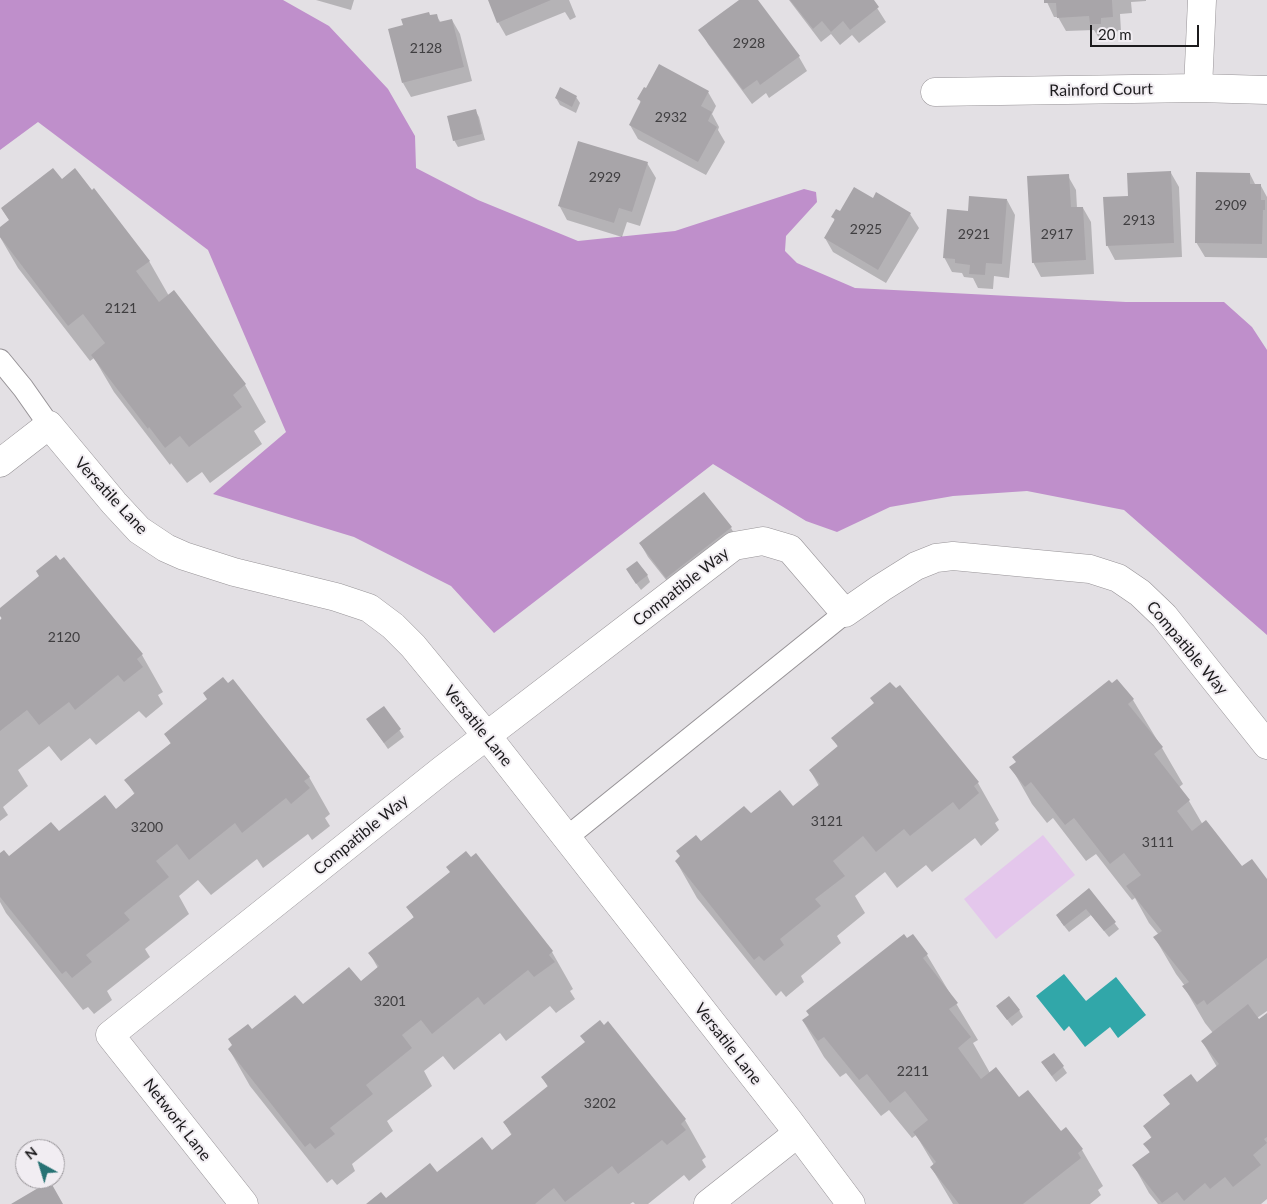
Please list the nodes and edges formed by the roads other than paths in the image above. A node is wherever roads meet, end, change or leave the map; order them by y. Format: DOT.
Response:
graph roads {
  1 [pos="1202,0"];
  2 [pos="1198,88"];
  3 [pos="1267,90"];
  4 [pos="935,92"];
  5 [pos="0,360"];
  6 [pos="49,425"];
  7 [pos="0,463"];
  8 [pos="845,613"];
  9 [pos="487,736"];
  10 [pos="1267,745"];
  11 [pos="566,838"];
  12 [pos="110,1035"];
  13 [pos="798,1133"];
  14 [pos="244,1204"];
  15 [pos="708,1204"];
  16 [pos="850,1204"];
  1 -- 2 [label="street"];
  2 -- 3 [label="street, Rainford Court"];
  2 -- 4 [label="street, Rainford Court"];
  5 -- 6 [label="lane"];
  6 -- 7 [label="street"];
  6 -- 9 [label="street, Versatile Lane"];
  8 -- 9 [label="street, Compatible Way"];
  8 -- 10 [label="street, Compatible Way"];
  8 -- 11 [label="lane"];
  9 -- 11 [label="street, Versatile Lane"];
  9 -- 12 [label="street, Compatible Way"];
  11 -- 13 [label="street, Versatile Lane"];
  12 -- 14 [label="street, Network Lane"];
  13 -- 15 [label="street"];
  13 -- 16 [label="street, Versatile Lane"];
}
